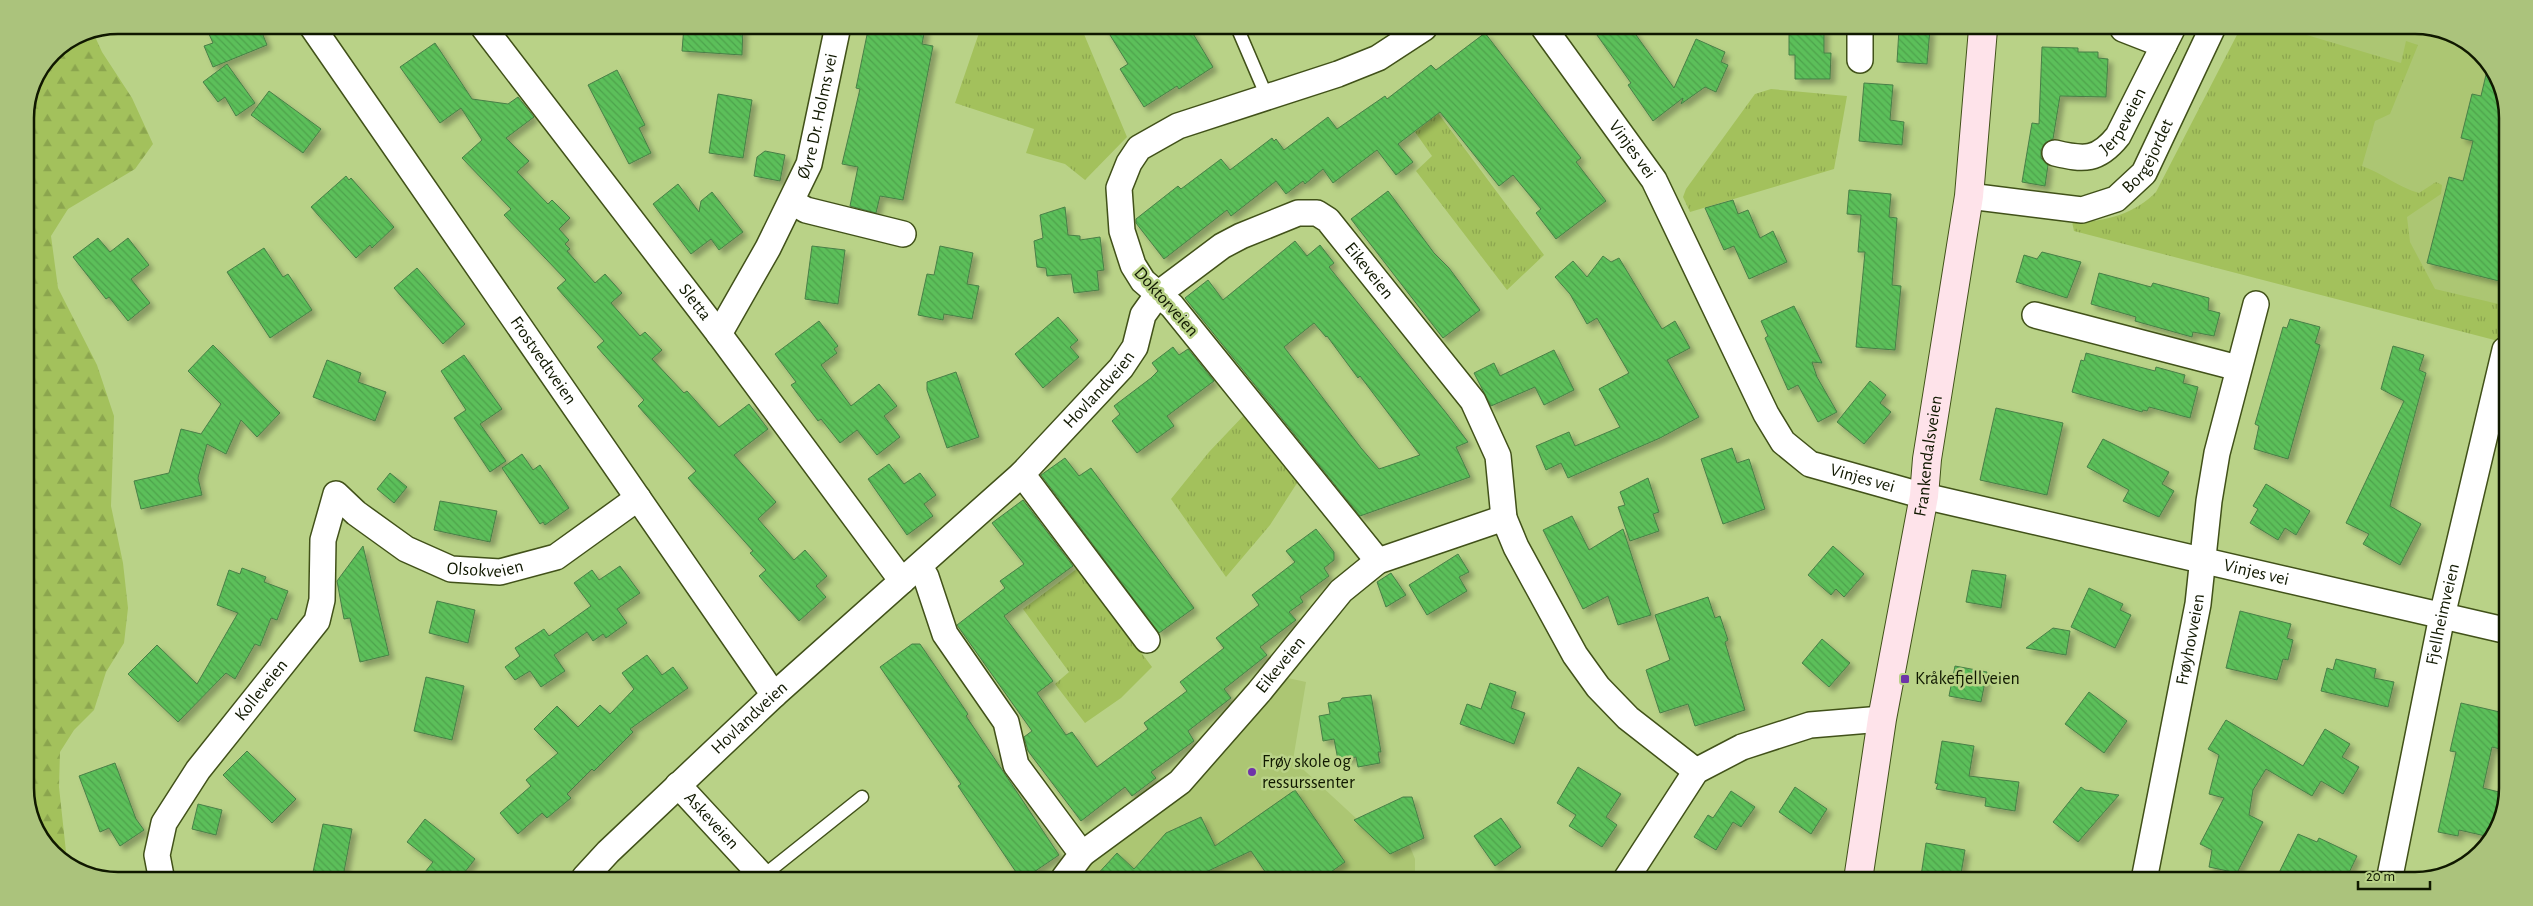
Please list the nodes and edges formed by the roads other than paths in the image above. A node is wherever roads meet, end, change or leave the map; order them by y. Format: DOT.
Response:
graph roads {
  1 [pos="317,34"];
  2 [pos="489,34"];
  3 [pos="836,34"];
  4 [pos="1240,34"];
  5 [pos="1415,34"];
  6 [pos="1548,34"];
  7 [pos="1860,34"];
  8 [pos="1983,34"];
  9 [pos="2151,34"];
  10 [pos="2210,34"];
  11 [pos="2168,37"];
  12 [pos="1860,60"];
  13 [pos="1267,96"];
  14 [pos="2055,153"];
  15 [pos="1969,196"];
  16 [pos="792,202"];
  17 [pos="902,234"];
  18 [pos="1158,294"];
  19 [pos="2256,304"];
  20 [pos="2036,315"];
  21 [pos="718,334"];
  22 [pos="2238,368"];
  23 [pos="2499,375"];
  24 [pos="1022,474"];
  25 [pos="336,494"];
  26 [pos="1924,496"];
  27 [pos="638,498"];
  28 [pos="1504,518"];
  29 [pos="1378,561"];
  30 [pos="2204,561"];
  31 [pos="911,574"];
  32 [pos="2442,616"];
  33 [pos="2499,629"];
  34 [pos="1147,640"];
  35 [pos="774,695"];
  36 [pos="1882,719"];
  37 [pos="1696,771"];
  38 [pos="678,785"];
  39 [pos="862,797"];
  40 [pos="1082,854"];
  41 [pos="160,872"];
  42 [pos="590,872"];
  43 [pos="759,872"];
  44 [pos="770,872"];
  45 [pos="1068,872"];
  46 [pos="1631,872"];
  47 [pos="1859,872"];
  48 [pos="2146,872"];
  49 [pos="2391,872"];
  1 -- 27 [label="street, Frostvedtveien"];
  2 -- 21 [label="street, Sletta"];
  3 -- 16 [label="street, Øvre Dr. Holms vei"];
  4 -- 13 [label="lane"];
  5 -- 13 [label="street, Doktorveien"];
  6 -- 26 [label="street, Vinjes vei"];
  7 -- 12 [label="street"];
  8 -- 15 [label="main road, Frankendalsveien"];
  9 -- 11 [label="street, Jerpeveien"];
  10 -- 15 [label="street, Borgejordet"];
  11 -- 14 [label="street, Jerpeveien"];
  13 -- 18 [label="street, Doktorveien"];
  15 -- 26 [label="main road, Frankendalsveien"];
  16 -- 17 [label="street"];
  16 -- 21 [label="street, Øvre Dr. Holms vei"];
  18 -- 24 [label="street, Hovlandveien"];
  18 -- 28 [label="street, Eikeveien"];
  18 -- 29 [label="street, Doktorveien"];
  19 -- 22 [label="street, Frøyhovveien"];
  20 -- 22 [label="street"];
  21 -- 31 [label="street, Sletta"];
  22 -- 30 [label="street, Frøyhovveien"];
  23 -- 32 [label="street, Fjellheimveien"];
  24 -- 31 [label="street, Hovlandveien"];
  24 -- 34 [label="street"];
  25 -- 27 [label="street, Olsokveien"];
  25 -- 41 [label="street, Kolleveien"];
  26 -- 30 [label="street, Vinjes vei"];
  26 -- 36 [label="main road, Frankendalsveien"];
  27 -- 35 [label="street, Frostvedtveien"];
  28 -- 29 [label="street, Eikeveien"];
  28 -- 37 [label="street, Eikeveien"];
  29 -- 40 [label="street, Eikeveien"];
  30 -- 32 [label="street, Vinjes vei"];
  30 -- 48 [label="street, Frøyhovveien"];
  31 -- 35 [label="street, Hovlandveien"];
  31 -- 40 [label="street"];
  32 -- 33 [label="street, Vinjes vei"];
  32 -- 49 [label="street, Fjellheimveien"];
  35 -- 38 [label="street, Hovlandveien"];
  36 -- 37 [label="street"];
  36 -- 47 [label="main road, Frankendalsveien"];
  37 -- 46 [label="street"];
  38 -- 42 [label="street, Hovlandveien"];
  38 -- 43 [label="street, Askeveien"];
  39 -- 44 [label="lane"];
  40 -- 45 [label="street"];
}
